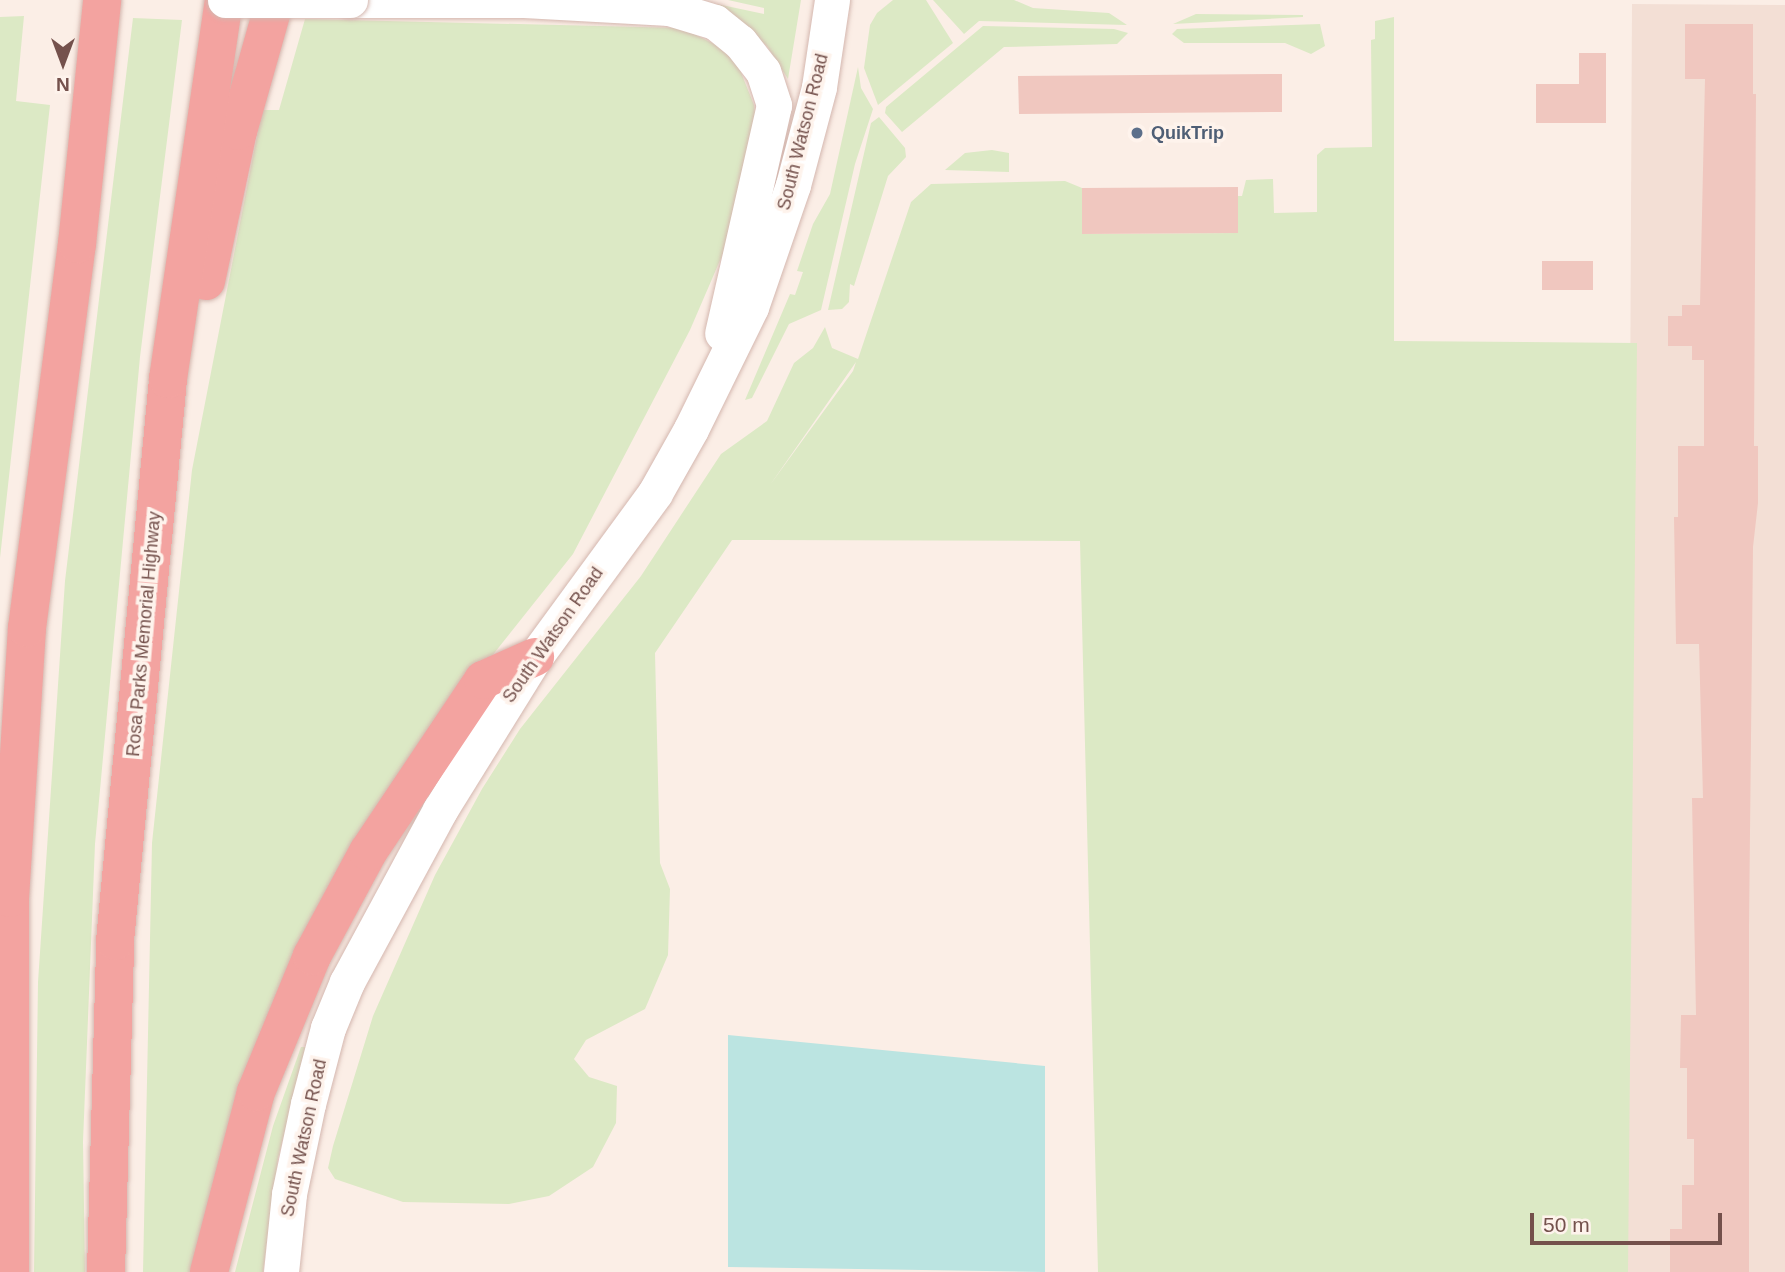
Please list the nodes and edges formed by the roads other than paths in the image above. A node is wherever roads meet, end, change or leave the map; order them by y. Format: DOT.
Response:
graph roads {
  1 [pos="102,0"];
  2 [pos="224,0"];
  3 [pos="275,0"];
  4 [pos="832,0"];
  5 [pos="350,1"];
  6 [pos="168,379"];
  7 [pos="709,388"];
  8 [pos="535,657"];
  9 [pos="10,1272"];
  10 [pos="106,1272"];
  11 [pos="209,1272"];
  12 [pos="281,1272"];
  1 -- 9 [label="highway"];
  2 -- 5 [label="main road, bridge"];
  2 -- 6 [label="highway, Rosa Parks Memorial Highway"];
  3 -- 6 [label="highway"];
  4 -- 7 [label="main road, South Watson Road"];
  5 -- 7 [label="main road"];
  6 -- 10 [label="highway, Rosa Parks Memorial Highway"];
  7 -- 8 [label="main road, South Watson Road"];
  8 -- 11 [label="highway"];
  8 -- 12 [label="main road, South Watson Road"];
}
